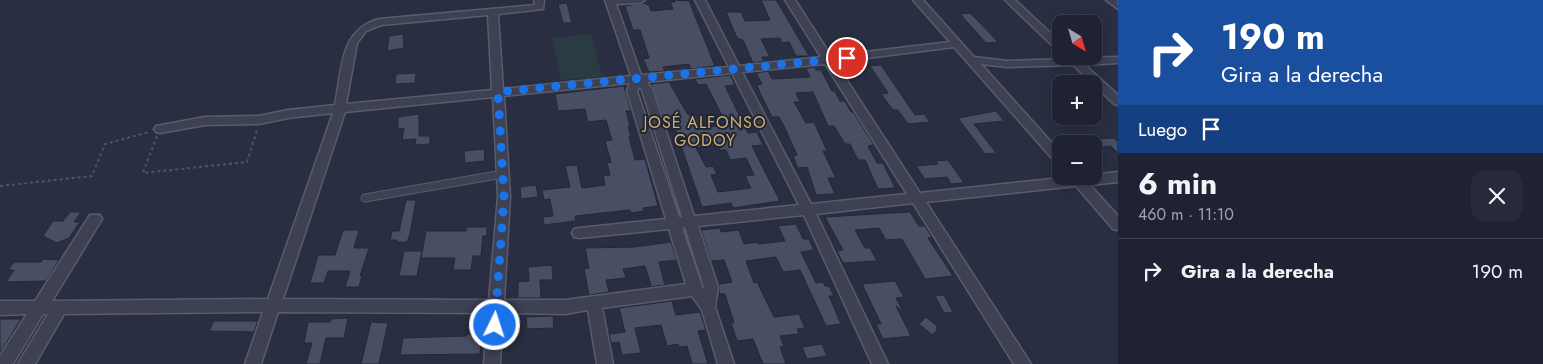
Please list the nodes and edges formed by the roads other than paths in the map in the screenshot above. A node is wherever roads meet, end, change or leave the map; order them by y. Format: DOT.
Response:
graph roads {
  1 [pos="539,0"];
  2 [pos="640,0"];
  3 [pos="700,0"];
  4 [pos="790,0"];
  5 [pos="918,0"];
  6 [pos="1010,0"];
  7 [pos="1111,0"];
  8 [pos="611,1"];
  9 [pos="1118,6"];
  10 [pos="493,12"];
  11 [pos="1052,40"];
  12 [pos="957,44"];
  13 [pos="828,60"];
  14 [pos="972,60"];
  15 [pos="1102,60"];
  16 [pos="1118,60"];
  17 [pos="1052,61"];
  18 [pos="1079,65"];
  19 [pos="735,69"];
  20 [pos="637,78"];
  21 [pos="498,92"];
  22 [pos="1118,101"];
  23 [pos="340,109"];
  24 [pos="160,129"];
  25 [pos="1052,151"];
  26 [pos="503,174"];
  27 [pos="1102,178"];
  28 [pos="1118,178"];
  29 [pos="1052,182"];
  30 [pos="1082,185"];
  31 [pos="365,198"];
  32 [pos="917,199"];
  33 [pos="808,210"];
  34 [pos="95,219"];
  35 [pos="690,221"];
  36 [pos="674,223"];
  37 [pos="1118,225"];
  38 [pos="579,233"];
  39 [pos="695,289"];
  40 [pos="594,303"];
  41 [pos="274,305"];
  42 [pos="496,306"];
  43 [pos="708,307"];
  44 [pos="0,308"];
  45 [pos="38,308"];
  46 [pos="60,308"];
  47 [pos="4,364"];
  48 [pos="26,364"];
  49 [pos="253,364"];
  50 [pos="492,364"];
  51 [pos="605,364"];
  52 [pos="726,364"];
  53 [pos="880,364"];
  54 [pos="1023,364"];
  1 -- 10 [label="street"];
  2 -- 8 [label="street"];
  3 -- 19 [label="street"];
  4 -- 13 [label="street"];
  5 -- 12 [label="street"];
  6 -- 11 [label="street"];
  7 -- 9 [label="street"];
  8 -- 20 [label="street"];
  10 -- 21 [label="street"];
  10 -- 23 [label="street"];
  12 -- 13 [label="street"];
  12 -- 14 [label="street"];
  13 -- 19 [label="street"];
  13 -- 32 [label="street"];
  14 -- 17 [label="street"];
  14 -- 25 [label="street"];
  15 -- 16 [label="street"];
  18 -- 22 [label="street"];
  19 -- 20 [label="street"];
  19 -- 33 [label="street"];
  20 -- 21 [label="street"];
  20 -- 35 [label="street"];
  20 -- 36 [label="street"];
  21 -- 23 [label="street"];
  21 -- 26 [label="street"];
  23 -- 24 [label="street"];
  23 -- 41 [label="street"];
  26 -- 31 [label="lane"];
  26 -- 42 [label="street"];
  27 -- 28 [label="street"];
  29 -- 32 [label="street"];
  30 -- 37 [label="street"];
  32 -- 33 [label="street"];
  32 -- 54 [label="street"];
  33 -- 35 [label="street"];
  33 -- 53 [label="street"];
  34 -- 45 [label="street"];
  35 -- 36 [label="street"];
  35 -- 43 [label="street"];
  36 -- 38 [label="street"];
  36 -- 39 [label="street"];
  39 -- 40 [label="street"];
  39 -- 43 [label="street"];
  40 -- 42 [label="street"];
  40 -- 51 [label="street"];
  41 -- 42 [label="street"];
  41 -- 46 [label="street"];
  41 -- 49 [label="street"];
  42 -- 50 [label="street"];
  43 -- 52 [label="street"];
  44 -- 45 [label="street"];
  45 -- 46 [label="street"];
  45 -- 47 [label="street"];
  46 -- 48 [label="street"];
}
